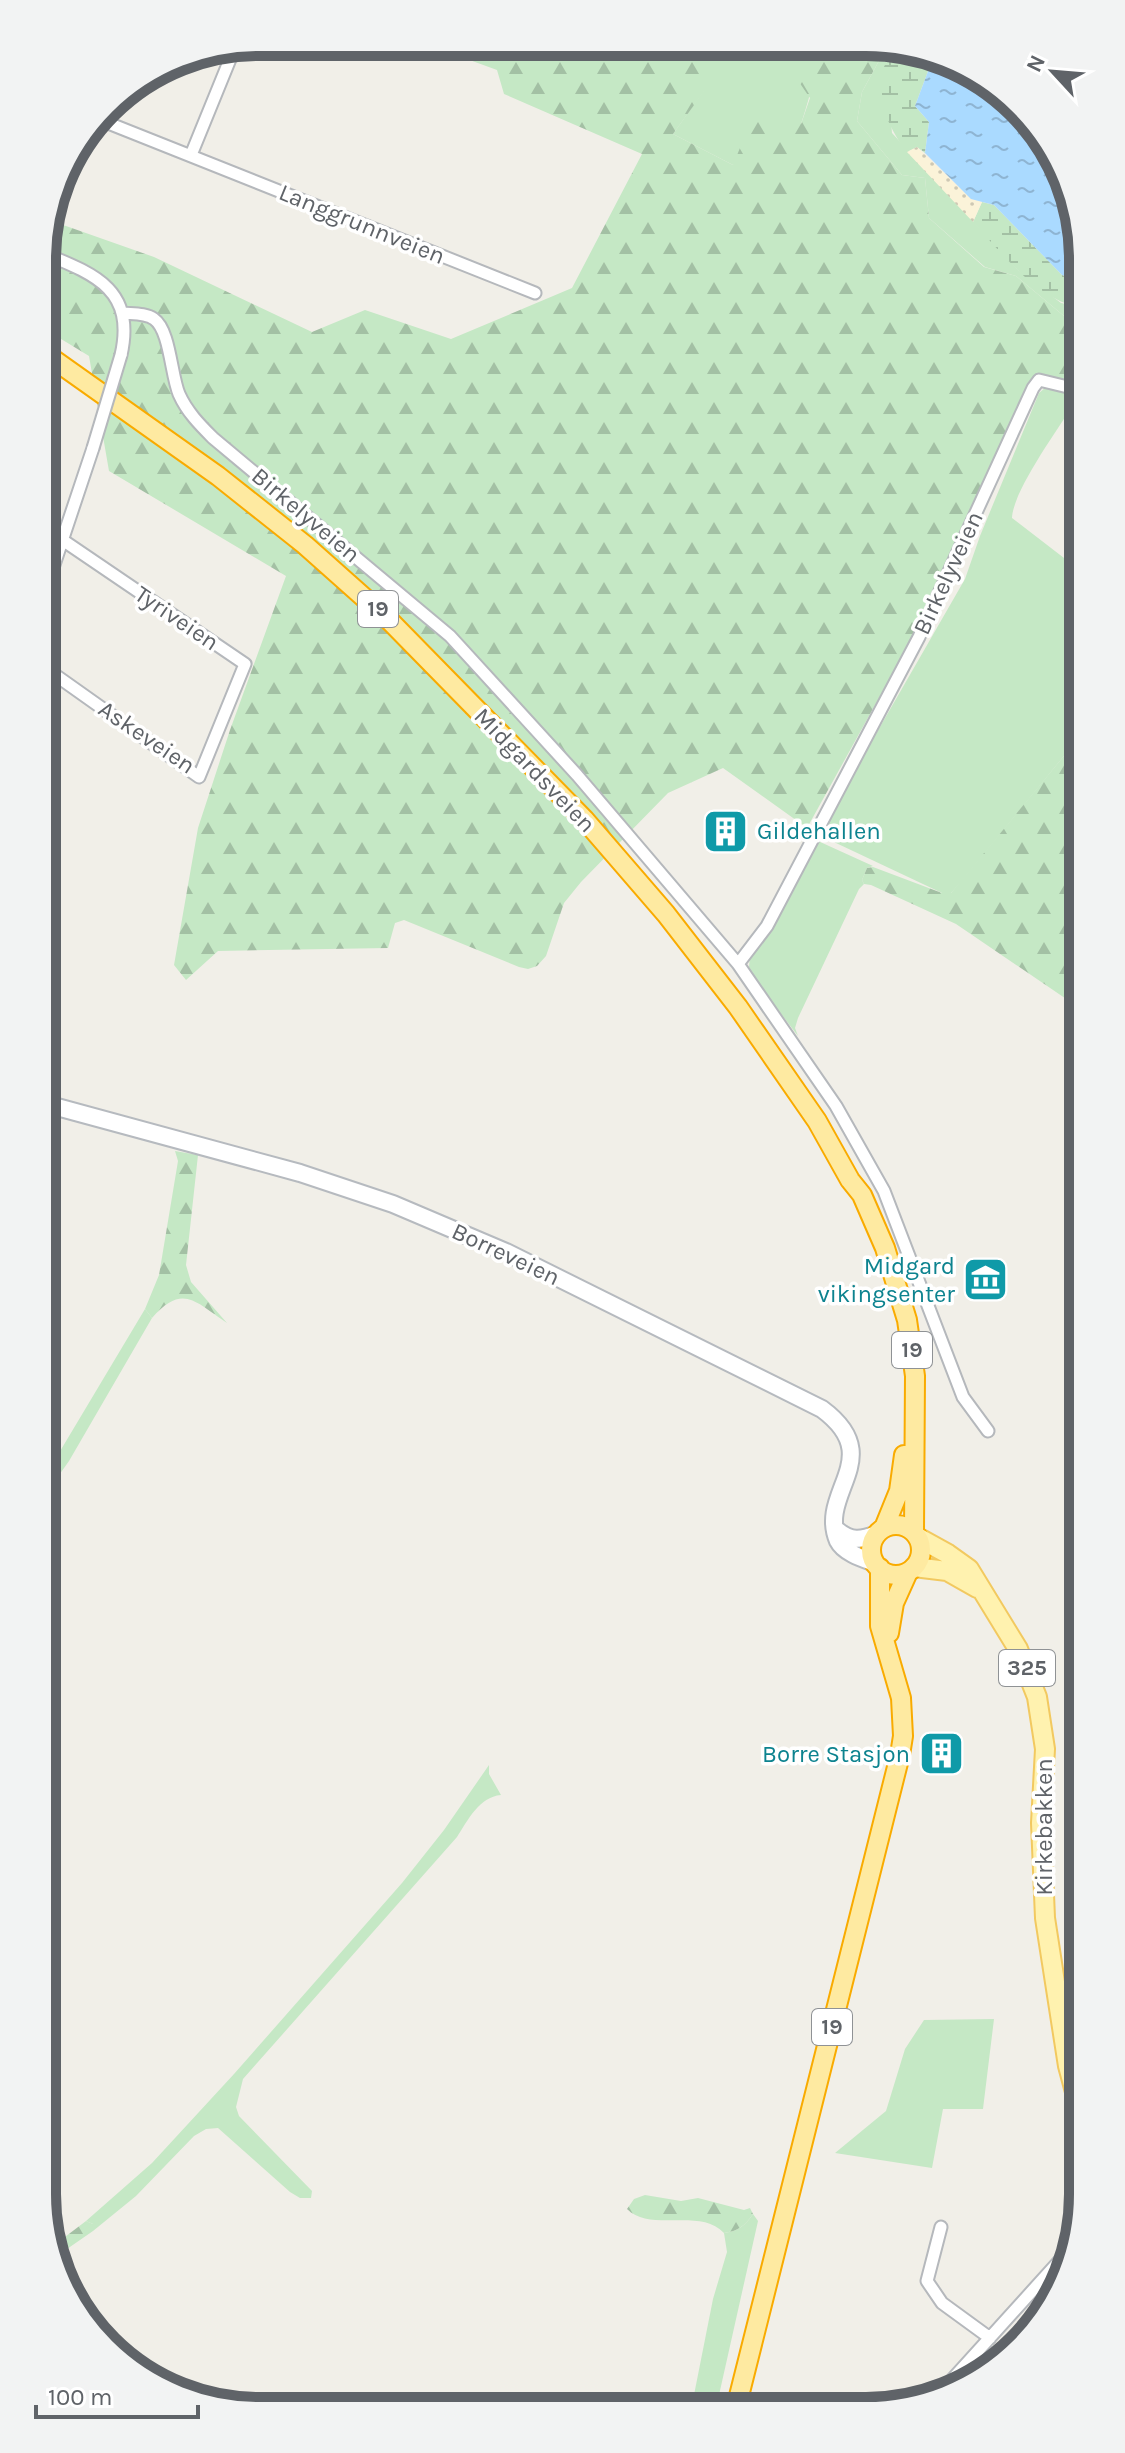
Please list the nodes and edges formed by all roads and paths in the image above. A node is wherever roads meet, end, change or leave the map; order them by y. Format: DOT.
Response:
graph roads {
  1 [pos="230,58"];
  2 [pos="108,123"];
  3 [pos="191,155"];
  4 [pos="56,258"];
  5 [pos="535,293"];
  6 [pos="123,313"];
  7 [pos="56,361"];
  8 [pos="56,374"];
  9 [pos="1069,387"];
  10 [pos="148,427"];
  11 [pos="61,539"];
  12 [pos="56,555"];
  13 [pos="56,676"];
  14 [pos="223,717"];
  15 [pos="738,964"];
  16 [pos="56,1107"];
  17 [pos="850,1180"];
  18 [pos="988,1431"];
  19 [pos="837,1530"];
  20 [pos="881,1531"];
  21 [pos="916,1535"];
  22 [pos="878,1566"];
  23 [pos="911,1569"];
  24 [pos="986,1594"];
  25 [pos="888,1648"];
  26 [pos="1069,2068"];
  27 [pos="941,2227"];
  28 [pos="1058,2261"];
  29 [pos="990,2338"];
  30 [pos="955,2376"];
  31 [pos="739,2397"];
  1 -- 3 [label="street"];
  2 -- 3 [label="street, Langgrunnveien"];
  3 -- 5 [label="street, Langgrunnveien"];
  4 -- 6 [label="street"];
  6 -- 11 [label="street, bridge"];
  6 -- 15 [label="street, Birkelyveien"];
  7 -- 10 [label="highway, Midgardsveien / 19"];
  8 -- 10 [label="highway, Midgardsveien / 19"];
  9 -- 15 [label="street, Birkelyveien"];
  10 -- 17 [label="highway, Midgardsveien / 19"];
  11 -- 12 [label="street"];
  11 -- 14 [label="street, Tyriveien"];
  13 -- 14 [label="street, Askeveien"];
  15 -- 18 [label="street, Birkelyveien"];
  16 -- 19 [label="main road, Borreveien"];
  17 -- 20 [label="highway, Midgardsveien / 19"];
  17 -- 21 [label="highway, Midgardsveien / 19"];
  19 -- 20 [label="main road"];
  19 -- 22 [label="main road"];
  20 -- 21 [label="highway"];
  20 -- 22 [label="highway, 19"];
  21 -- 23 [label="highway, 19"];
  21 -- 24 [label="main road, Kirkebakken / 325"];
  22 -- 23 [label="highway"];
  22 -- 25 [label="highway, 19"];
  23 -- 24 [label="main road"];
  23 -- 25 [label="highway, 19"];
  24 -- 26 [label="main road, Kirkebakken / 325"];
  25 -- 31 [label="highway, 19"];
  27 -- 29 [label="street"];
  28 -- 29 [label="street"];
  29 -- 30 [label="street"];
}
